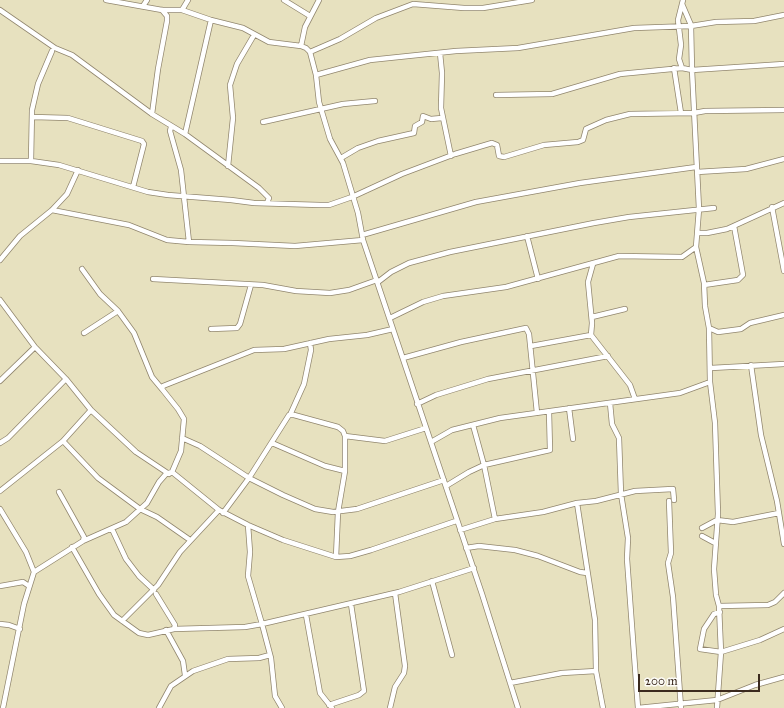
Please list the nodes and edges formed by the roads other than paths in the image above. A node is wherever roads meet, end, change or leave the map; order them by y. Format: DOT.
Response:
graph roads {
  1 [pos="106,0"];
  2 [pos="147,0"];
  3 [pos="188,0"];
  4 [pos="284,0"];
  5 [pos="319,0"];
  6 [pos="532,0"];
  7 [pos="412,2"];
  8 [pos="682,2"];
  9 [pos="143,6"];
  10 [pos="0,10"];
  11 [pos="162,10"];
  12 [pos="182,10"];
  13 [pos="686,10"];
  14 [pos="784,15"];
  15 [pos="310,16"];
  16 [pos="211,20"];
  17 [pos="678,20"];
  18 [pos="691,26"];
  19 [pos="679,27"];
  20 [pos="254,35"];
  21 [pos="301,46"];
  22 [pos="52,51"];
  23 [pos="310,52"];
  24 [pos="440,53"];
  25 [pos="784,64"];
  26 [pos="674,68"];
  27 [pos="682,68"];
  28 [pos="692,70"];
  29 [pos="316,75"];
  30 [pos="496,95"];
  31 [pos="375,101"];
  32 [pos="322,109"];
  33 [pos="784,110"];
  34 [pos="681,113"];
  35 [pos="694,113"];
  36 [pos="152,114"];
  37 [pos="33,117"];
  38 [pos="442,118"];
  39 [pos="263,122"];
  40 [pos="171,127"];
  41 [pos="185,134"];
  42 [pos="450,156"];
  43 [pos="340,158"];
  44 [pos="784,159"];
  45 [pos="0,161"];
  46 [pos="31,161"];
  47 [pos="228,166"];
  48 [pos="697,169"];
  49 [pos="78,170"];
  50 [pos="133,187"];
  51 [pos="352,197"];
  52 [pos="267,203"];
  53 [pos="784,203"];
  54 [pos="772,207"];
  55 [pos="714,208"];
  56 [pos="699,209"];
  57 [pos="52,210"];
  58 [pos="734,226"];
  59 [pos="698,233"];
  60 [pos="527,236"];
  61 [pos="362,237"];
  62 [pos="189,242"];
  63 [pos="696,247"];
  64 [pos="0,260"];
  65 [pos="593,264"];
  66 [pos="82,269"];
  67 [pos="784,272"];
  68 [pos="153,278"];
  69 [pos="538,279"];
  70 [pos="378,281"];
  71 [pos="251,285"];
  72 [pos="704,285"];
  73 [pos="0,300"];
  74 [pos="624,309"];
  75 [pos="118,311"];
  76 [pos="784,315"];
  77 [pos="592,317"];
  78 [pos="390,318"];
  79 [pos="211,328"];
  80 [pos="709,328"];
  81 [pos="393,329"];
  82 [pos="84,333"];
  83 [pos="591,335"];
  84 [pos="310,343"];
  85 [pos="530,346"];
  86 [pos="35,347"];
  87 [pos="608,356"];
  88 [pos="403,358"];
  89 [pos="784,364"];
  90 [pos="751,365"];
  91 [pos="711,368"];
  92 [pos="533,370"];
  93 [pos="66,379"];
  94 [pos="0,381"];
  95 [pos="710,382"];
  96 [pos="162,390"];
  97 [pos="635,399"];
  98 [pos="610,403"];
  99 [pos="417,404"];
  100 [pos="569,408"];
  101 [pos="91,410"];
  102 [pos="549,412"];
  103 [pos="537,413"];
  104 [pos="290,415"];
  105 [pos="473,425"];
  106 [pos="426,428"];
  107 [pos="345,436"];
  108 [pos="182,438"];
  109 [pos="573,439"];
  110 [pos="63,441"];
  111 [pos="431,442"];
  112 [pos="0,443"];
  113 [pos="272,443"];
  114 [pos="484,465"];
  115 [pos="345,471"];
  116 [pos="170,473"];
  117 [pos="249,478"];
  118 [pos="444,480"];
  119 [pos="446,486"];
  120 [pos="0,490"];
  121 [pos="59,492"];
  122 [pos="622,494"];
  123 [pos="674,500"];
  124 [pos="669,501"];
  125 [pos="577,503"];
  126 [pos="0,508"];
  127 [pos="140,509"];
  128 [pos="219,510"];
  129 [pos="338,512"];
  130 [pos="223,513"];
  131 [pos="778,513"];
  132 [pos="495,519"];
  133 [pos="717,520"];
  134 [pos="456,521"];
  135 [pos="248,525"];
  136 [pos="702,528"];
  137 [pos="112,529"];
  138 [pos="460,530"];
  139 [pos="702,536"];
  140 [pos="190,540"];
  141 [pos="83,541"];
  142 [pos="715,543"];
  143 [pos="784,544"];
  144 [pos="72,547"];
  145 [pos="466,548"];
  146 [pos="336,557"];
  147 [pos="474,568"];
  148 [pos="34,572"];
  149 [pos="587,573"];
  150 [pos="432,581"];
  151 [pos="0,586"];
  152 [pos="29,586"];
  153 [pos="155,592"];
  154 [pos="395,593"];
  155 [pos="784,593"];
  156 [pos="351,604"];
  157 [pos="720,606"];
  158 [pos="720,612"];
  159 [pos="306,615"];
  160 [pos="122,621"];
  161 [pos="0,624"];
  162 [pos="262,624"];
  163 [pos="20,629"];
  164 [pos="174,629"];
  165 [pos="784,629"];
  166 [pos="166,630"];
  167 [pos="721,652"];
  168 [pos="270,655"];
  169 [pos="452,655"];
  170 [pos="596,671"];
  171 [pos="185,675"];
  172 [pos="784,677"];
  173 [pos="510,683"];
  174 [pos="717,700"];
  175 [pos="680,705"];
  176 [pos="331,707"];
  177 [pos="3,708"];
  178 [pos="159,708"];
  179 [pos="282,708"];
  180 [pos="390,708"];
  181 [pos="518,708"];
  182 [pos="603,708"];
  183 [pos="638,708"];
  184 [pos="717,708"];
  1 -- 9 [label="street"];
  2 -- 9 [label="street"];
  3 -- 12 [label="street"];
  4 -- 15 [label="street"];
  5 -- 15 [label="street"];
  6 -- 7 [label="street"];
  7 -- 23 [label="street"];
  8 -- 13 [label="street"];
  8 -- 17 [label="street"];
  9 -- 11 [label="street"];
  10 -- 36 [label="street"];
  11 -- 12 [label="street"];
  11 -- 36 [label="street"];
  12 -- 16 [label="street"];
  13 -- 17 [label="street"];
  13 -- 18 [label="street"];
  14 -- 18 [label="street"];
  15 -- 21 [label="street"];
  16 -- 20 [label="street"];
  16 -- 41 [label="street"];
  17 -- 19 [label="street"];
  18 -- 19 [label="street"];
  18 -- 28 [label="street"];
  19 -- 24 [label="street"];
  19 -- 27 [label="street"];
  20 -- 21 [label="street"];
  20 -- 47 [label="street"];
  21 -- 23 [label="street"];
  22 -- 37 [label="street"];
  23 -- 29 [label="street"];
  24 -- 29 [label="street"];
  24 -- 38 [label="street"];
  25 -- 28 [label="street"];
  26 -- 27 [label="street"];
  26 -- 30 [label="street"];
  26 -- 34 [label="street"];
  27 -- 28 [label="street"];
  28 -- 35 [label="street"];
  29 -- 32 [label="street"];
  31 -- 32 [label="street"];
  32 -- 39 [label="street"];
  32 -- 43 [label="street"];
  33 -- 35 [label="street"];
  34 -- 35 [label="street"];
  34 -- 42 [label="street"];
  35 -- 48 [label="street"];
  36 -- 40 [label="street"];
  37 -- 46 [label="street"];
  37 -- 50 [label="street"];
  38 -- 42 [label="street"];
  38 -- 43 [label="street"];
  40 -- 41 [label="street"];
  40 -- 62 [label="street"];
  41 -- 47 [label="street"];
  42 -- 51 [label="street"];
  43 -- 51 [label="street"];
  44 -- 48 [label="street"];
  45 -- 46 [label="street"];
  46 -- 49 [label="street"];
  47 -- 52 [label="street"];
  48 -- 56 [label="street"];
  48 -- 61 [label="street"];
  49 -- 50 [label="street"];
  49 -- 57 [label="street"];
  50 -- 52 [label="street"];
  51 -- 52 [label="street"];
  51 -- 61 [label="street"];
  53 -- 54 [label="street"];
  54 -- 58 [label="street"];
  54 -- 67 [label="street"];
  55 -- 56 [label="street"];
  56 -- 59 [label="street"];
  56 -- 60 [label="street"];
  57 -- 62 [label="street"];
  57 -- 64 [label="street"];
  58 -- 59 [label="street"];
  58 -- 72 [label="street"];
  59 -- 63 [label="street"];
  60 -- 69 [label="street"];
  60 -- 70 [label="street"];
  61 -- 62 [label="street"];
  61 -- 70 [label="street"];
  63 -- 65 [label="street"];
  63 -- 72 [label="street"];
  65 -- 69 [label="street"];
  65 -- 77 [label="street"];
  66 -- 75 [label="street"];
  68 -- 71 [label="street"];
  69 -- 78 [label="street"];
  70 -- 71 [label="street"];
  70 -- 78 [label="street"];
  71 -- 79 [label="street"];
  72 -- 80 [label="street"];
  73 -- 86 [label="street"];
  74 -- 77 [label="street"];
  75 -- 82 [label="street"];
  75 -- 96 [label="street"];
  76 -- 80 [label="street"];
  77 -- 83 [label="street"];
  78 -- 81 [label="street"];
  80 -- 91 [label="street"];
  81 -- 84 [label="street"];
  81 -- 88 [label="street"];
  83 -- 85 [label="street"];
  83 -- 87 [label="street"];
  84 -- 96 [label="street"];
  84 -- 104 [label="street"];
  85 -- 88 [label="street"];
  85 -- 92 [label="street"];
  86 -- 93 [label="street"];
  86 -- 94 [label="street"];
  87 -- 92 [label="street"];
  87 -- 97 [label="street"];
  88 -- 99 [label="street"];
  89 -- 90 [label="street"];
  90 -- 91 [label="street"];
  90 -- 131 [label="street"];
  91 -- 95 [label="street"];
  92 -- 99 [label="street"];
  92 -- 103 [label="street"];
  93 -- 101 [label="street"];
  93 -- 112 [label="street"];
  95 -- 97 [label="street"];
  95 -- 133 [label="street"];
  96 -- 108 [label="street"];
  97 -- 98 [label="street"];
  98 -- 100 [label="street"];
  98 -- 122 [label="street"];
  99 -- 106 [label="street"];
  100 -- 102 [label="street"];
  100 -- 109 [label="street"];
  101 -- 110 [label="street"];
  101 -- 116 [label="street"];
  102 -- 103 [label="street"];
  102 -- 114 [label="street"];
  103 -- 105 [label="street"];
  104 -- 107 [label="street"];
  104 -- 113 [label="street"];
  105 -- 111 [label="street"];
  105 -- 114 [label="street"];
  106 -- 107 [label="street"];
  106 -- 111 [label="street"];
  107 -- 115 [label="street"];
  108 -- 116 [label="street"];
  108 -- 117 [label="street"];
  110 -- 120 [label="street"];
  110 -- 127 [label="street"];
  111 -- 118 [label="street"];
  113 -- 115 [label="street"];
  113 -- 117 [label="street"];
  114 -- 119 [label="street"];
  114 -- 132 [label="street"];
  115 -- 129 [label="street"];
  116 -- 127 [label="street"];
  116 -- 128 [label="street"];
  117 -- 129 [label="street"];
  117 -- 130 [label="street"];
  118 -- 119 [label="street"];
  118 -- 129 [label="street"];
  119 -- 134 [label="street"];
  121 -- 141 [label="street"];
  122 -- 123 [label="street"];
  122 -- 125 [label="street"];
  122 -- 183 [label="street"];
  124 -- 175 [label="street"];
  125 -- 132 [label="street"];
  125 -- 149 [label="street"];
  126 -- 148 [label="street"];
  127 -- 137 [label="street"];
  127 -- 140 [label="street"];
  128 -- 130 [label="street"];
  128 -- 140 [label="street"];
  129 -- 146 [label="street"];
  130 -- 135 [label="street"];
  131 -- 133 [label="street"];
  131 -- 143 [label="street"];
  132 -- 138 [label="street"];
  133 -- 136 [label="street"];
  133 -- 142 [label="street"];
  134 -- 138 [label="street"];
  134 -- 146 [label="street"];
  135 -- 146 [label="street"];
  135 -- 162 [label="street"];
  137 -- 141 [label="street"];
  137 -- 153 [label="street"];
  138 -- 145 [label="street"];
  139 -- 142 [label="street"];
  140 -- 153 [label="street"];
  141 -- 144 [label="street"];
  142 -- 157 [label="street"];
  144 -- 148 [label="street"];
  144 -- 160 [label="street"];
  145 -- 147 [label="street"];
  145 -- 149 [label="street"];
  147 -- 150 [label="street"];
  147 -- 173 [label="street"];
  148 -- 152 [label="street"];
  149 -- 170 [label="street"];
  150 -- 154 [label="street"];
  150 -- 169 [label="street"];
  151 -- 152 [label="street"];
  152 -- 163 [label="street"];
  153 -- 160 [label="street"];
  153 -- 164 [label="street"];
  154 -- 156 [label="street"];
  154 -- 180 [label="street"];
  155 -- 157 [label="street"];
  156 -- 159 [label="street"];
  156 -- 176 [label="street"];
  157 -- 158 [label="street"];
  158 -- 167 [label="street"];
  158 -- 167 [label="street"];
  159 -- 162 [label="street"];
  159 -- 176 [label="street"];
  160 -- 166 [label="street"];
  161 -- 163 [label="street"];
  162 -- 164 [label="street"];
  162 -- 168 [label="street"];
  163 -- 177 [label="street"];
  164 -- 166 [label="street"];
  165 -- 167 [label="street"];
  166 -- 171 [label="street"];
  167 -- 174 [label="street"];
  168 -- 171 [label="street"];
  168 -- 179 [label="street"];
  170 -- 173 [label="street"];
  170 -- 182 [label="street"];
  171 -- 178 [label="street"];
  172 -- 174 [label="street"];
  173 -- 181 [label="street"];
  174 -- 175 [label="street"];
  174 -- 184 [label="street"];
  175 -- 183 [label="street"];
}
